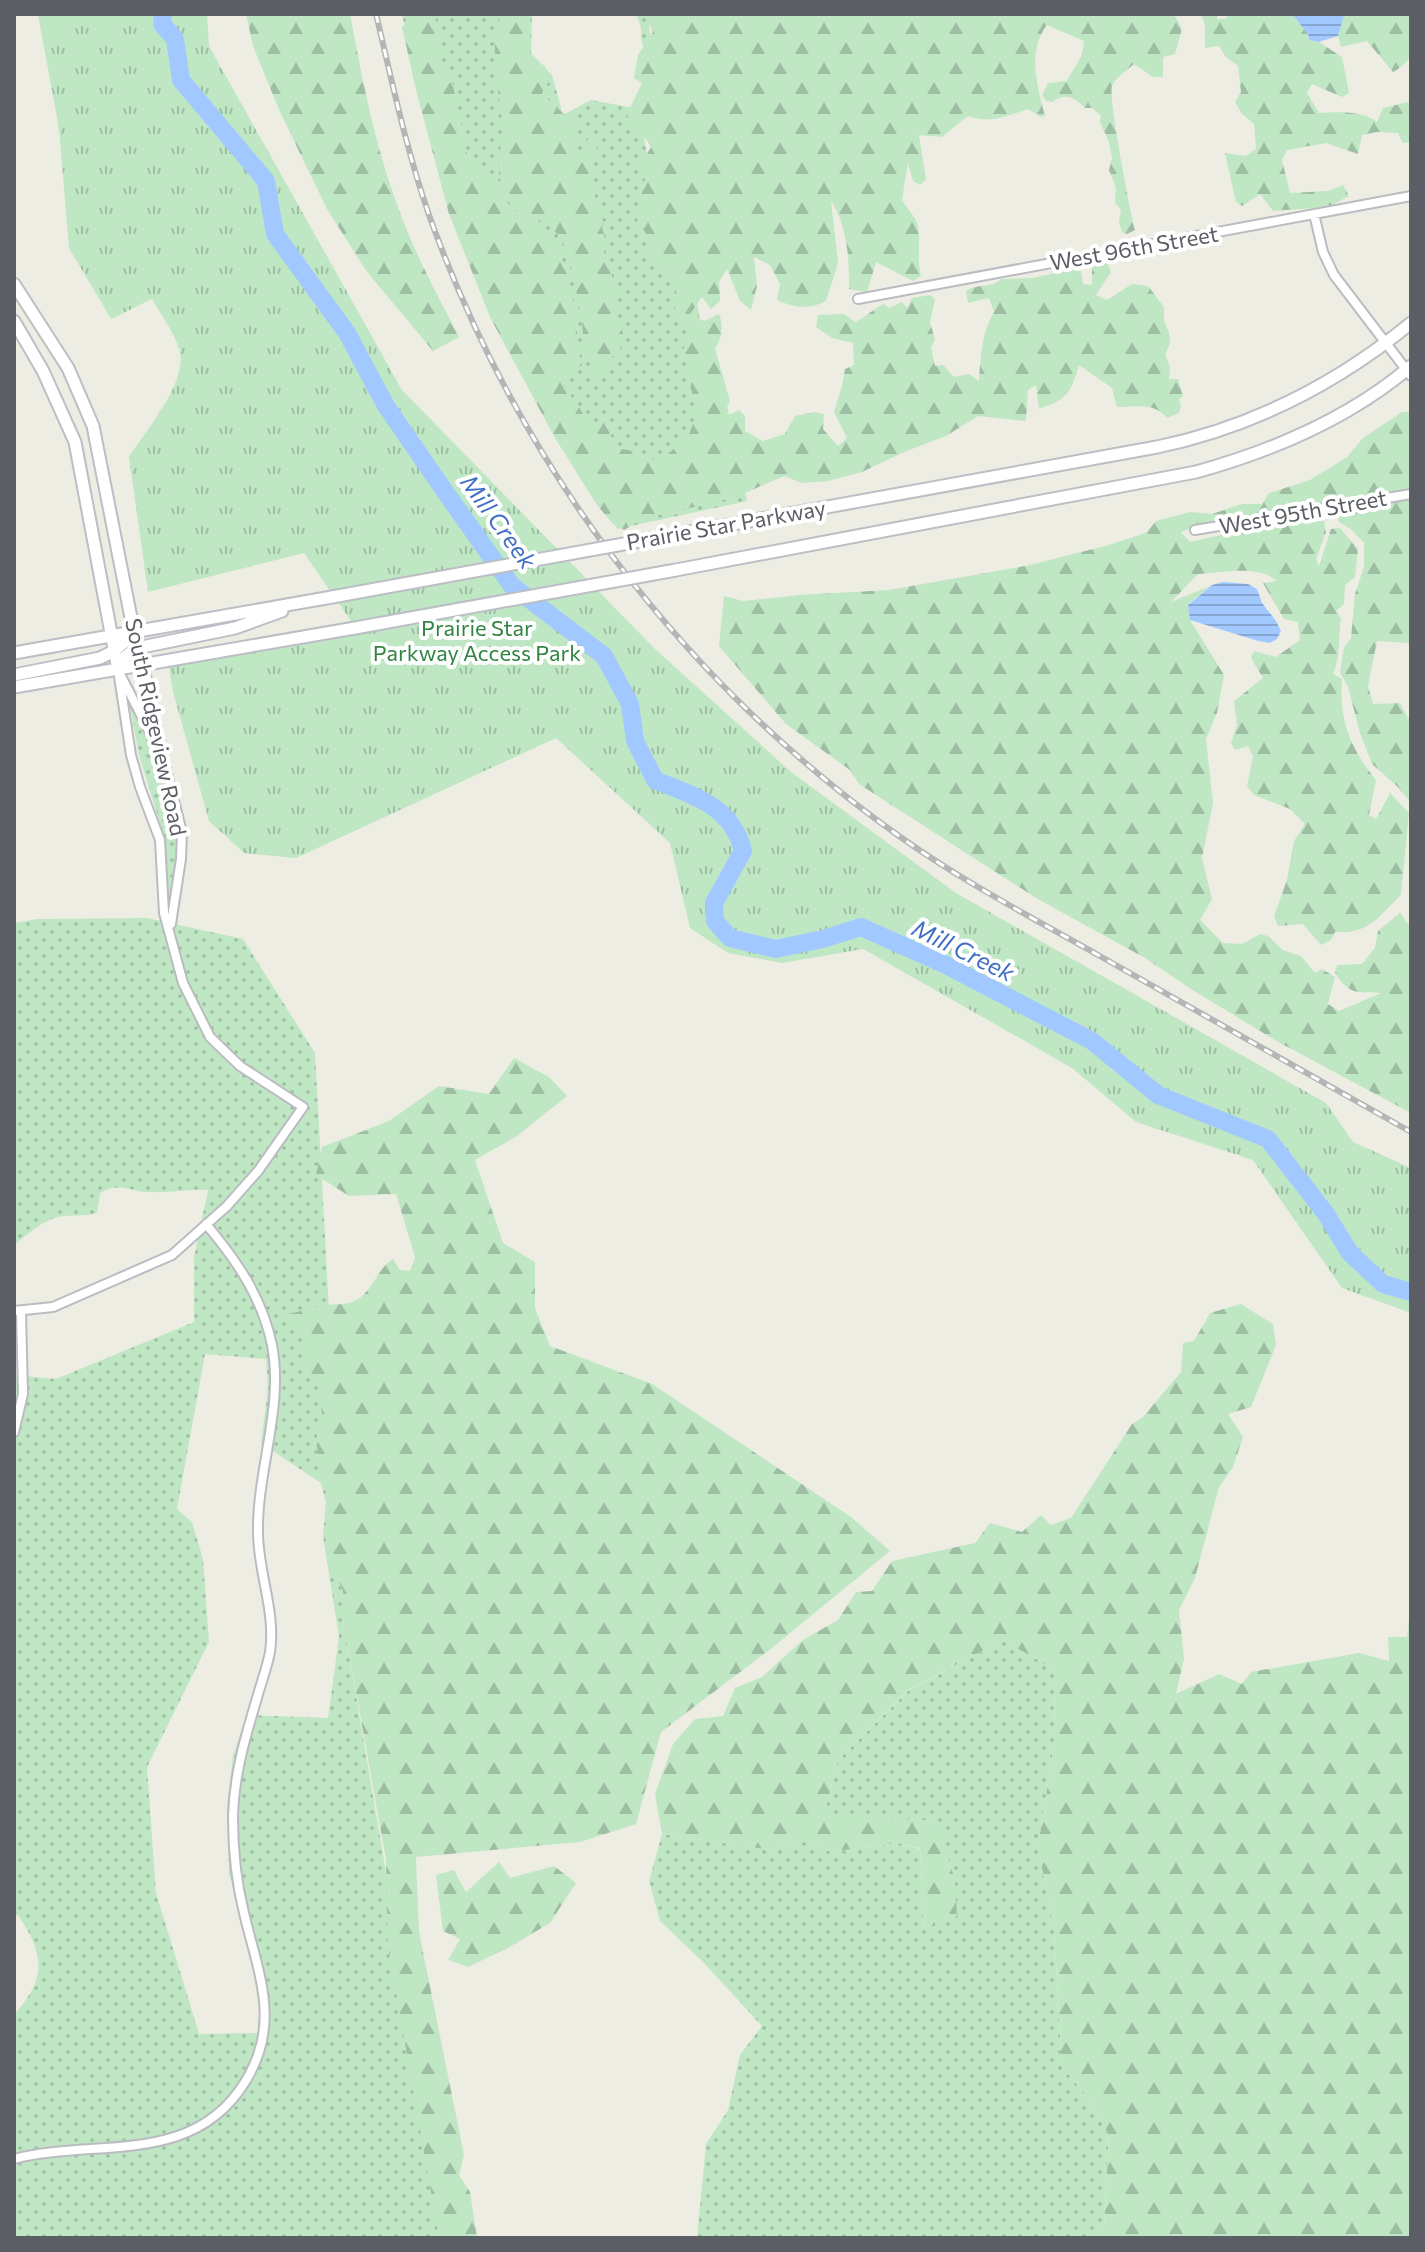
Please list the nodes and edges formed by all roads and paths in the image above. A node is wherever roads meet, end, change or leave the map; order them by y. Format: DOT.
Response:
graph roads {
  1 [pos="1411,196"];
  2 [pos="1314,214"];
  3 [pos="14,284"];
  4 [pos="858,299"];
  5 [pos="14,321"];
  6 [pos="1411,323"];
  7 [pos="1385,344"];
  8 [pos="1409,371"];
  9 [pos="1411,494"];
  10 [pos="1195,530"];
  11 [pos="297,603"];
  12 [pos="135,633"];
  13 [pos="111,637"];
  14 [pos="81,642"];
  15 [pos="137,648"];
  16 [pos="14,653"];
  17 [pos="110,653"];
  18 [pos="144,665"];
  19 [pos="118,670"];
  20 [pos="14,675"];
  21 [pos="14,687"];
  22 [pos="163,758"];
  23 [pos="170,937"];
  24 [pos="206,1224"];
  25 [pos="18,1311"];
  26 [pos="14,1432"];
  27 [pos="14,2159"];
  1 -- 2 [label="street, West 96th Street"];
  2 -- 4 [label="street, West 96th Street"];
  2 -- 7 [label="street"];
  3 -- 12 [label="main road, South Ridgeview Road"];
  5 -- 13 [label="main road, South Ridgeview Road"];
  6 -- 7 [label="main road, Prairie Star Parkway"];
  7 -- 8 [label="street"];
  7 -- 11 [label="main road, Prairie Star Parkway, bridge"];
  8 -- 18 [label="main road, Prairie Star Parkway, bridge"];
  9 -- 10 [label="street, West 95th Street"];
  11 -- 12 [label="main road, Prairie Star Parkway"];
  11 -- 15 [label="main road"];
  12 -- 13 [label="main road, Prairie Star Parkway"];
  12 -- 15 [label="main road, South Ridgeview Road"];
  12 -- 17 [label="main road"];
  13 -- 14 [label="main road, Prairie Star Parkway"];
  13 -- 17 [label="main road, South Ridgeview Road"];
  14 -- 16 [label="main road, Prairie Star Parkway"];
  14 -- 17 [label="main road"];
  15 -- 18 [label="main road, South Ridgeview Road"];
  15 -- 19 [label="main road"];
  17 -- 19 [label="main road, South Ridgeview Road"];
  17 -- 20 [label="main road"];
  18 -- 19 [label="main road, Prairie Star Parkway"];
  18 -- 22 [label="street, South Ridgeview Road"];
  19 -- 21 [label="main road, Prairie Star Parkway"];
  19 -- 22 [label="street"];
  19 -- 23 [label="street, South Ridgeview Road"];
  22 -- 23 [label="street, South Ridgeview Road"];
  23 -- 24 [label="street"];
  24 -- 25 [label="street"];
  24 -- 27 [label="street"];
  25 -- 26 [label="street"];
}
